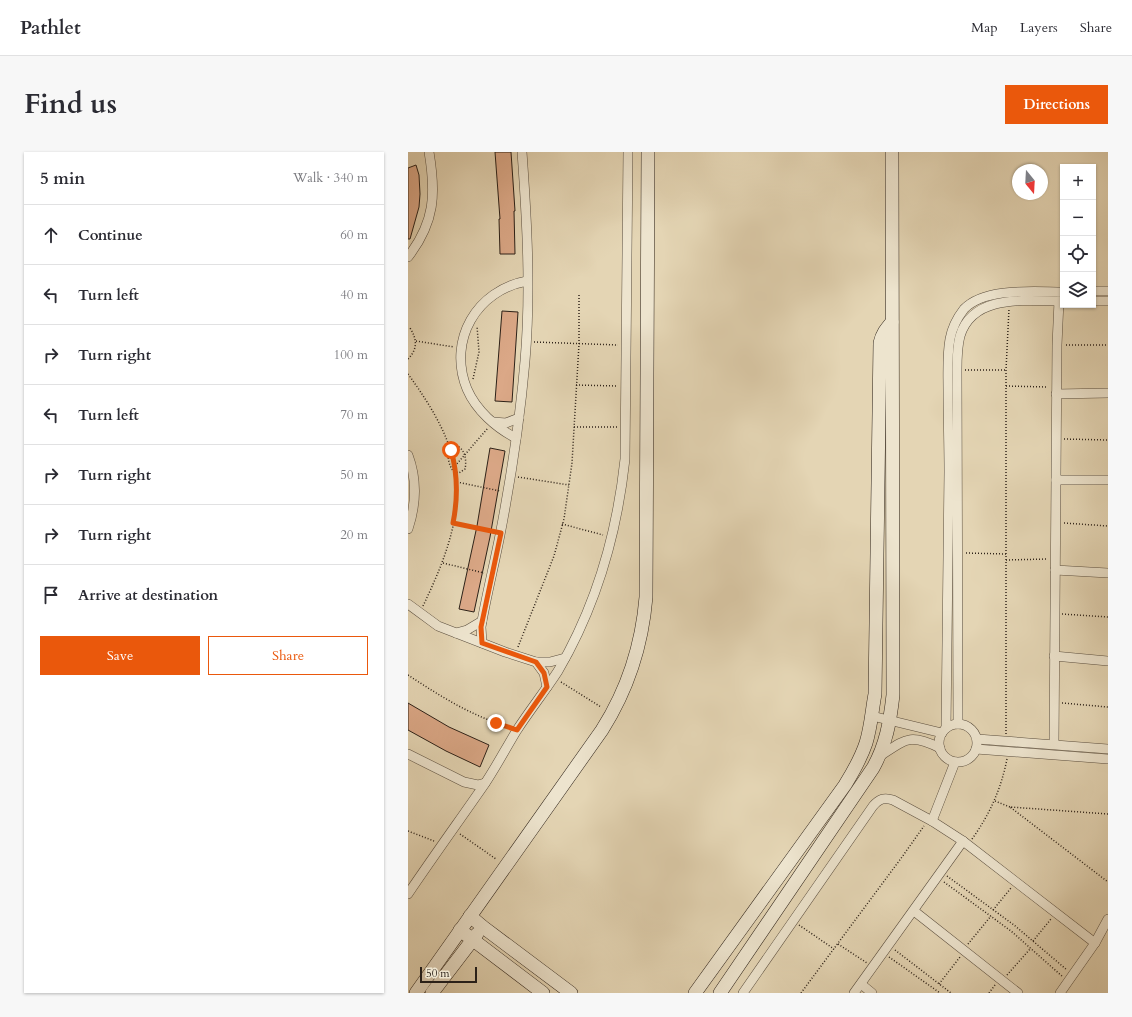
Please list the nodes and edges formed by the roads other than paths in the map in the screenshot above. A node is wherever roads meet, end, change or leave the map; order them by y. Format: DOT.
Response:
graph roads {
  1 [pos="429,152"];
  2 [pos="522,152"];
  3 [pos="628,152"];
  4 [pos="648,152"];
  5 [pos="892,152"];
  6 [pos="408,257"];
  7 [pos="528,281"];
  8 [pos="1096,291"];
  9 [pos="1108,291"];
  10 [pos="1060,292"];
  11 [pos="1060,301"];
  12 [pos="1096,301"];
  13 [pos="1108,301"];
  14 [pos="1060,308"];
  15 [pos="892,322"];
  16 [pos="1056,390"];
  17 [pos="1108,393"];
  18 [pos="519,418"];
  19 [pos="493,422"];
  20 [pos="516,438"];
  21 [pos="408,455"];
  22 [pos="953,470"];
  23 [pos="1056,480"];
  24 [pos="1108,480"];
  25 [pos="408,529"];
  26 [pos="1055,570"];
  27 [pos="952,573"];
  28 [pos="1108,573"];
  29 [pos="408,604"];
  30 [pos="482,621"];
  31 [pos="456,633"];
  32 [pos="482,643"];
  33 [pos="1054,656"];
  34 [pos="565,658"];
  35 [pos="1108,661"];
  36 [pos="536,662"];
  37 [pos="547,687"];
  38 [pos="872,716"];
  39 [pos="890,720"];
  40 [pos="958,724"];
  41 [pos="944,731"];
  42 [pos="976,744"];
  43 [pos="1054,744"];
  44 [pos="940,748"];
  45 [pos="1108,749"];
  46 [pos="408,754"];
  47 [pos="880,756"];
  48 [pos="1108,759"];
  49 [pos="955,762"];
  50 [pos="464,782"];
  51 [pos="485,783"];
  52 [pos="471,803"];
  53 [pos="930,820"];
  54 [pos="965,843"];
  55 [pos="408,892"];
  56 [pos="914,911"];
  57 [pos="470,916"];
  58 [pos="1108,919"];
  59 [pos="483,927"];
  60 [pos="460,930"];
  61 [pos="473,940"];
  62 [pos="1095,943"];
  63 [pos="708,975"];
  64 [pos="861,984"];
  65 [pos="723,989"];
  66 [pos="416,993"];
  67 [pos="432,993"];
  68 [pos="544,993"];
  69 [pos="571,993"];
  70 [pos="695,993"];
  71 [pos="743,993"];
  72 [pos="854,993"];
  73 [pos="872,993"];
  74 [pos="1018,993"];
  75 [pos="1060,993"];
  1 -- 6 [label="street"];
  2 -- 7 [label="street"];
  3 -- 34 [label="street"];
  4 -- 57 [label="street"];
  5 -- 15 [label="street"];
  7 -- 18 [label="street"];
  7 -- 19 [label="street"];
  8 -- 9 [label="street"];
  10 -- 22 [label="street"];
  11 -- 22 [label="street"];
  12 -- 13 [label="street"];
  14 -- 16 [label="street"];
  15 -- 38 [label="street"];
  15 -- 39 [label="street"];
  16 -- 17 [label="street"];
  16 -- 23 [label="street"];
  18 -- 19 [label="street"];
  18 -- 20 [label="street"];
  19 -- 20 [label="street"];
  20 -- 30 [label="street"];
  21 -- 25 [label="street"];
  22 -- 27 [label="street"];
  22 -- 27 [label="street"];
  23 -- 24 [label="street"];
  23 -- 26 [label="street"];
  26 -- 28 [label="street"];
  26 -- 33 [label="street"];
  27 -- 40 [label="street"];
  27 -- 41 [label="street"];
  29 -- 31 [label="street"];
  30 -- 31 [label="street"];
  30 -- 32 [label="street"];
  31 -- 32 [label="street"];
  32 -- 36 [label="street"];
  33 -- 35 [label="street"];
  33 -- 43 [label="street"];
  34 -- 36 [label="street"];
  34 -- 37 [label="street"];
  36 -- 37 [label="street"];
  37 -- 51 [label="street"];
  38 -- 39 [label="street"];
  38 -- 63 [label="street"];
  39 -- 41 [label="street"];
  39 -- 47 [label="street"];
  40 -- 41 [label="street"];
  40 -- 42 [label="street"];
  41 -- 44 [label="street"];
  42 -- 43 [label="street"];
  42 -- 48 [label="street"];
  42 -- 49 [label="street"];
  43 -- 45 [label="street"];
  44 -- 47 [label="street"];
  44 -- 49 [label="street"];
  46 -- 50 [label="street"];
  47 -- 65 [label="street"];
  49 -- 53 [label="street"];
  50 -- 51 [label="street"];
  50 -- 52 [label="street"];
  51 -- 52 [label="street"];
  52 -- 55 [label="street"];
  53 -- 54 [label="street"];
  53 -- 71 [label="street"];
  54 -- 56 [label="street"];
  54 -- 62 [label="street"];
  56 -- 64 [label="street"];
  56 -- 74 [label="street"];
  57 -- 59 [label="street"];
  57 -- 60 [label="street"];
  58 -- 62 [label="street"];
  59 -- 61 [label="street"];
  59 -- 69 [label="street"];
  60 -- 61 [label="street"];
  60 -- 66 [label="street"];
  61 -- 67 [label="street"];
  61 -- 68 [label="street"];
  62 -- 75 [label="street"];
  63 -- 65 [label="street"];
  63 -- 70 [label="street"];
  64 -- 72 [label="street"];
  64 -- 73 [label="street"];
}
